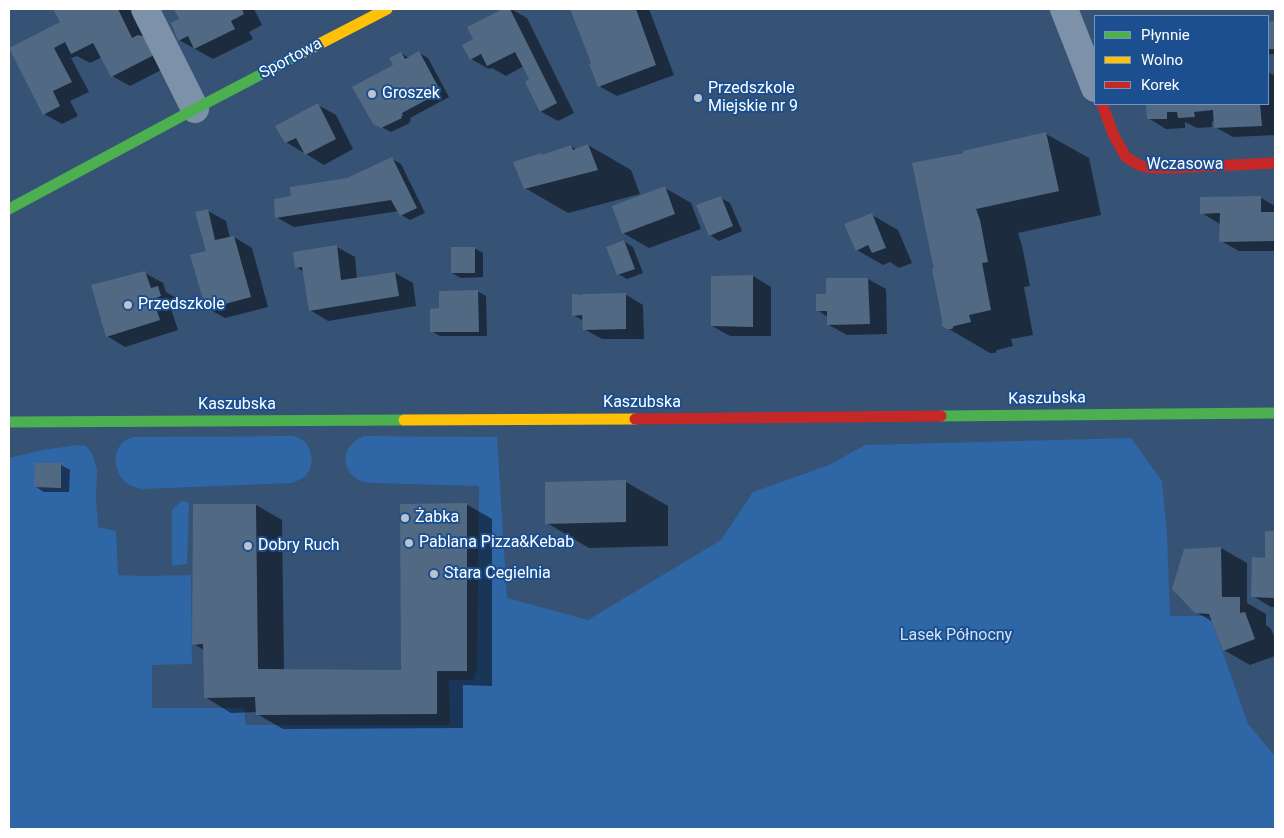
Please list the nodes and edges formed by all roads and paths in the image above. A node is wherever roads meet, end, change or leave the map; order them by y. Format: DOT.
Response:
graph roads {
  1 [pos="145,9"];
  2 [pos="387,9"];
  3 [pos="1064,9"];
  4 [pos="1094,85"];
  5 [pos="1102,105"];
  6 [pos="195,109"];
  7 [pos="1275,163"];
  8 [pos="9,209"];
  9 [pos="1275,413"];
  10 [pos="9,422"];
  1 -- 6 [label="street"];
  2 -- 6 [label="main road, Sportowa"];
  3 -- 4 [label="street"];
  5 -- 7 [label="main road, Wczasowa"];
  6 -- 8 [label="main road, Sportowa"];
  9 -- 10 [label="main road, Kaszubska"];
}
